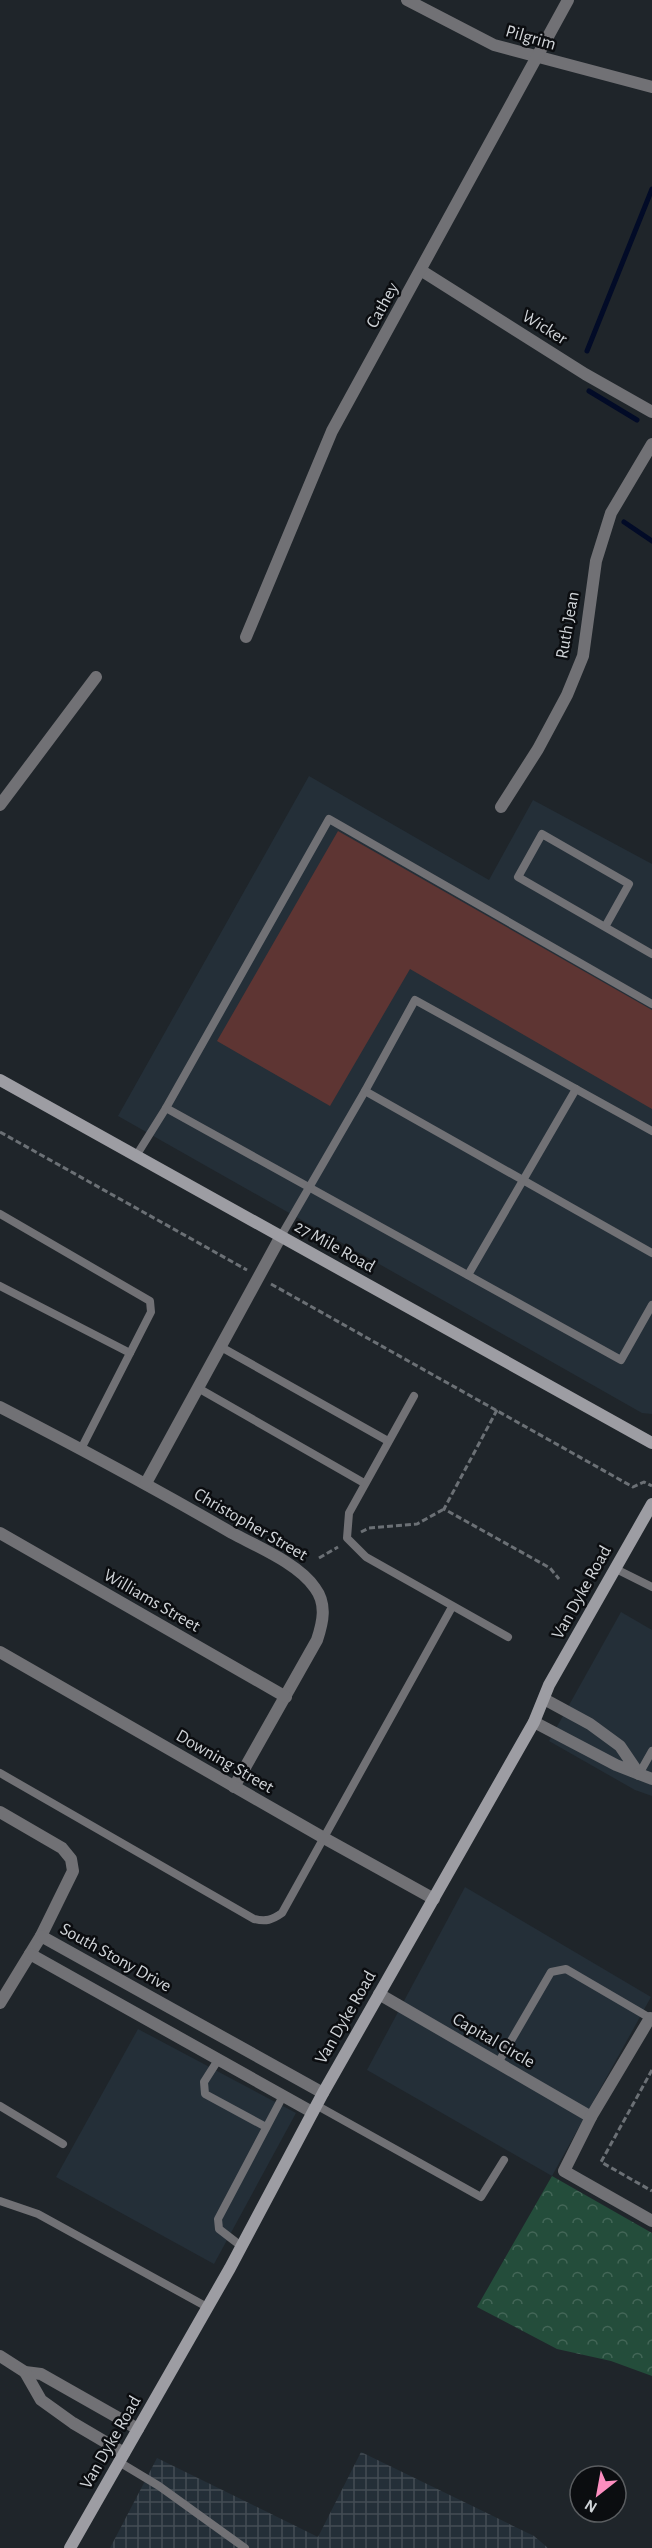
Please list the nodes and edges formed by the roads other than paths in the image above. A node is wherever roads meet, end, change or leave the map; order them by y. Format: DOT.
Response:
graph roads {
  1 [pos="407,0"];
  2 [pos="568,0"];
  3 [pos="536,57"];
  4 [pos="652,87"];
  5 [pos="422,271"];
  6 [pos="652,412"];
  7 [pos="652,444"];
  8 [pos="246,637"];
  9 [pos="96,677"];
  10 [pos="0,805"];
  11 [pos="501,807"];
  12 [pos="605,927"];
  13 [pos="652,954"];
  14 [pos="652,1004"];
  15 [pos="0,1080"];
  16 [pos="576,1089"];
  17 [pos="365,1091"];
  18 [pos="166,1108"];
  19 [pos="652,1131"];
  20 [pos="136,1156"];
  21 [pos="522,1180"];
  22 [pos="310,1187"];
  23 [pos="0,1214"];
  24 [pos="281,1236"];
  25 [pos="652,1253"];
  26 [pos="468,1275"];
  27 [pos="0,1286"];
  28 [pos="652,1305"];
  29 [pos="221,1347"];
  30 [pos="130,1353"];
  31 [pos="198,1388"];
  32 [pos="414,1396"];
  33 [pos="0,1407"];
  34 [pos="388,1441"];
  35 [pos="652,1443"];
  36 [pos="81,1449"];
  37 [pos="146,1483"];
  38 [pos="364,1483"];
  39 [pos="652,1504"];
  40 [pos="0,1533"];
  41 [pos="614,1568"];
  42 [pos="652,1587"];
  43 [pos="452,1607"];
  44 [pos="508,1638"];
  45 [pos="0,1652"];
  46 [pos="286,1697"];
  47 [pos="544,1699"];
  48 [pos="534,1722"];
  49 [pos="652,1751"];
  50 [pos="0,1773"];
  51 [pos="639,1774"];
  52 [pos="652,1779"];
  53 [pos="234,1787"];
  54 [pos="0,1812"];
  55 [pos="324,1839"];
  56 [pos="434,1899"];
  57 [pos="41,1936"];
  58 [pos="30,1954"];
  59 [pos="379,1994"];
  60 [pos="0,2003"];
  61 [pos="651,2019"];
  62 [pos="218,2060"];
  63 [pos="498,2063"];
  64 [pos="283,2096"];
  65 [pos="317,2103"];
  66 [pos="0,2106"];
  67 [pos="591,2117"];
  68 [pos="266,2127"];
  69 [pos="63,2144"];
  70 [pos="504,2160"];
  71 [pos="0,2201"];
  72 [pos="652,2221"];
  73 [pos="241,2246"];
  74 [pos="207,2307"];
  75 [pos="0,2356"];
  76 [pos="25,2372"];
  77 [pos="138,2429"];
  78 [pos="122,2457"];
  79 [pos="70,2548"];
  80 [pos="245,2548"];
  1 -- 3 [label="street, Pilgrim"];
  2 -- 3 [label="street, Cathey"];
  3 -- 4 [label="street, Pilgrim"];
  3 -- 5 [label="street, Cathey"];
  5 -- 6 [label="street, Wicker"];
  5 -- 8 [label="street, Cathey"];
  7 -- 11 [label="street, Ruth Jean"];
  9 -- 10 [label="street"];
  12 -- 12 [label="lane"];
  12 -- 13 [label="lane"];
  14 -- 18 [label="lane"];
  15 -- 20 [label="street, 27 Mile Road"];
  16 -- 17 [label="lane"];
  16 -- 19 [label="lane"];
  16 -- 21 [label="lane"];
  17 -- 21 [label="lane"];
  17 -- 22 [label="lane"];
  18 -- 20 [label="lane"];
  18 -- 22 [label="lane"];
  20 -- 24 [label="street, 27 Mile Road"];
  21 -- 25 [label="lane"];
  21 -- 26 [label="lane"];
  22 -- 24 [label="lane"];
  22 -- 26 [label="lane"];
  23 -- 30 [label="lane"];
  24 -- 29 [label="street"];
  24 -- 35 [label="street, 27 Mile Road"];
  26 -- 28 [label="lane"];
  27 -- 30 [label="lane"];
  29 -- 31 [label="street"];
  29 -- 34 [label="lane"];
  30 -- 36 [label="lane"];
  31 -- 37 [label="street"];
  31 -- 38 [label="lane"];
  32 -- 34 [label="lane"];
  33 -- 36 [label="street, Christopher Street"];
  34 -- 38 [label="lane"];
  36 -- 37 [label="street, Christopher Street"];
  37 -- 46 [label="street, Christopher Street"];
  38 -- 43 [label="lane"];
  39 -- 41 [label="street, Van Dyke Road"];
  40 -- 46 [label="street, Williams Street"];
  41 -- 42 [label="lane"];
  41 -- 47 [label="street, Van Dyke Road"];
  43 -- 44 [label="lane"];
  43 -- 55 [label="lane"];
  45 -- 53 [label="street, Downing Street"];
  46 -- 53 [label="street, Christopher Street"];
  47 -- 48 [label="street, Van Dyke Road"];
  47 -- 51 [label="street"];
  48 -- 51 [label="street"];
  48 -- 56 [label="street, Van Dyke Road"];
  49 -- 51 [label="lane"];
  50 -- 55 [label="lane"];
  51 -- 52 [label="street"];
  53 -- 55 [label="street, Downing Street"];
  54 -- 57 [label="street, South Stony Drive"];
  55 -- 56 [label="street, Downing Street"];
  56 -- 59 [label="street, Van Dyke Road"];
  57 -- 58 [label="street"];
  57 -- 65 [label="street, South Stony Drive"];
  58 -- 60 [label="street"];
  58 -- 62 [label="street"];
  59 -- 63 [label="street, Capital Circle"];
  59 -- 65 [label="street, Van Dyke Road"];
  61 -- 63 [label="lane"];
  61 -- 67 [label="street"];
  62 -- 64 [label="street"];
  62 -- 68 [label="lane"];
  63 -- 67 [label="street, Capital Circle"];
  64 -- 65 [label="street"];
  64 -- 68 [label="lane"];
  65 -- 70 [label="lane"];
  65 -- 73 [label="street, Van Dyke Road"];
  66 -- 69 [label="lane"];
  67 -- 72 [label="street"];
  68 -- 73 [label="lane"];
  71 -- 74 [label="lane"];
  73 -- 74 [label="street, Van Dyke Road"];
  74 -- 77 [label="street, Van Dyke Road"];
  75 -- 76 [label="street"];
  76 -- 77 [label="street"];
  76 -- 78 [label="street"];
  77 -- 78 [label="street, Van Dyke Road"];
  78 -- 79 [label="street, Van Dyke Road"];
  78 -- 80 [label="lane"];
}
